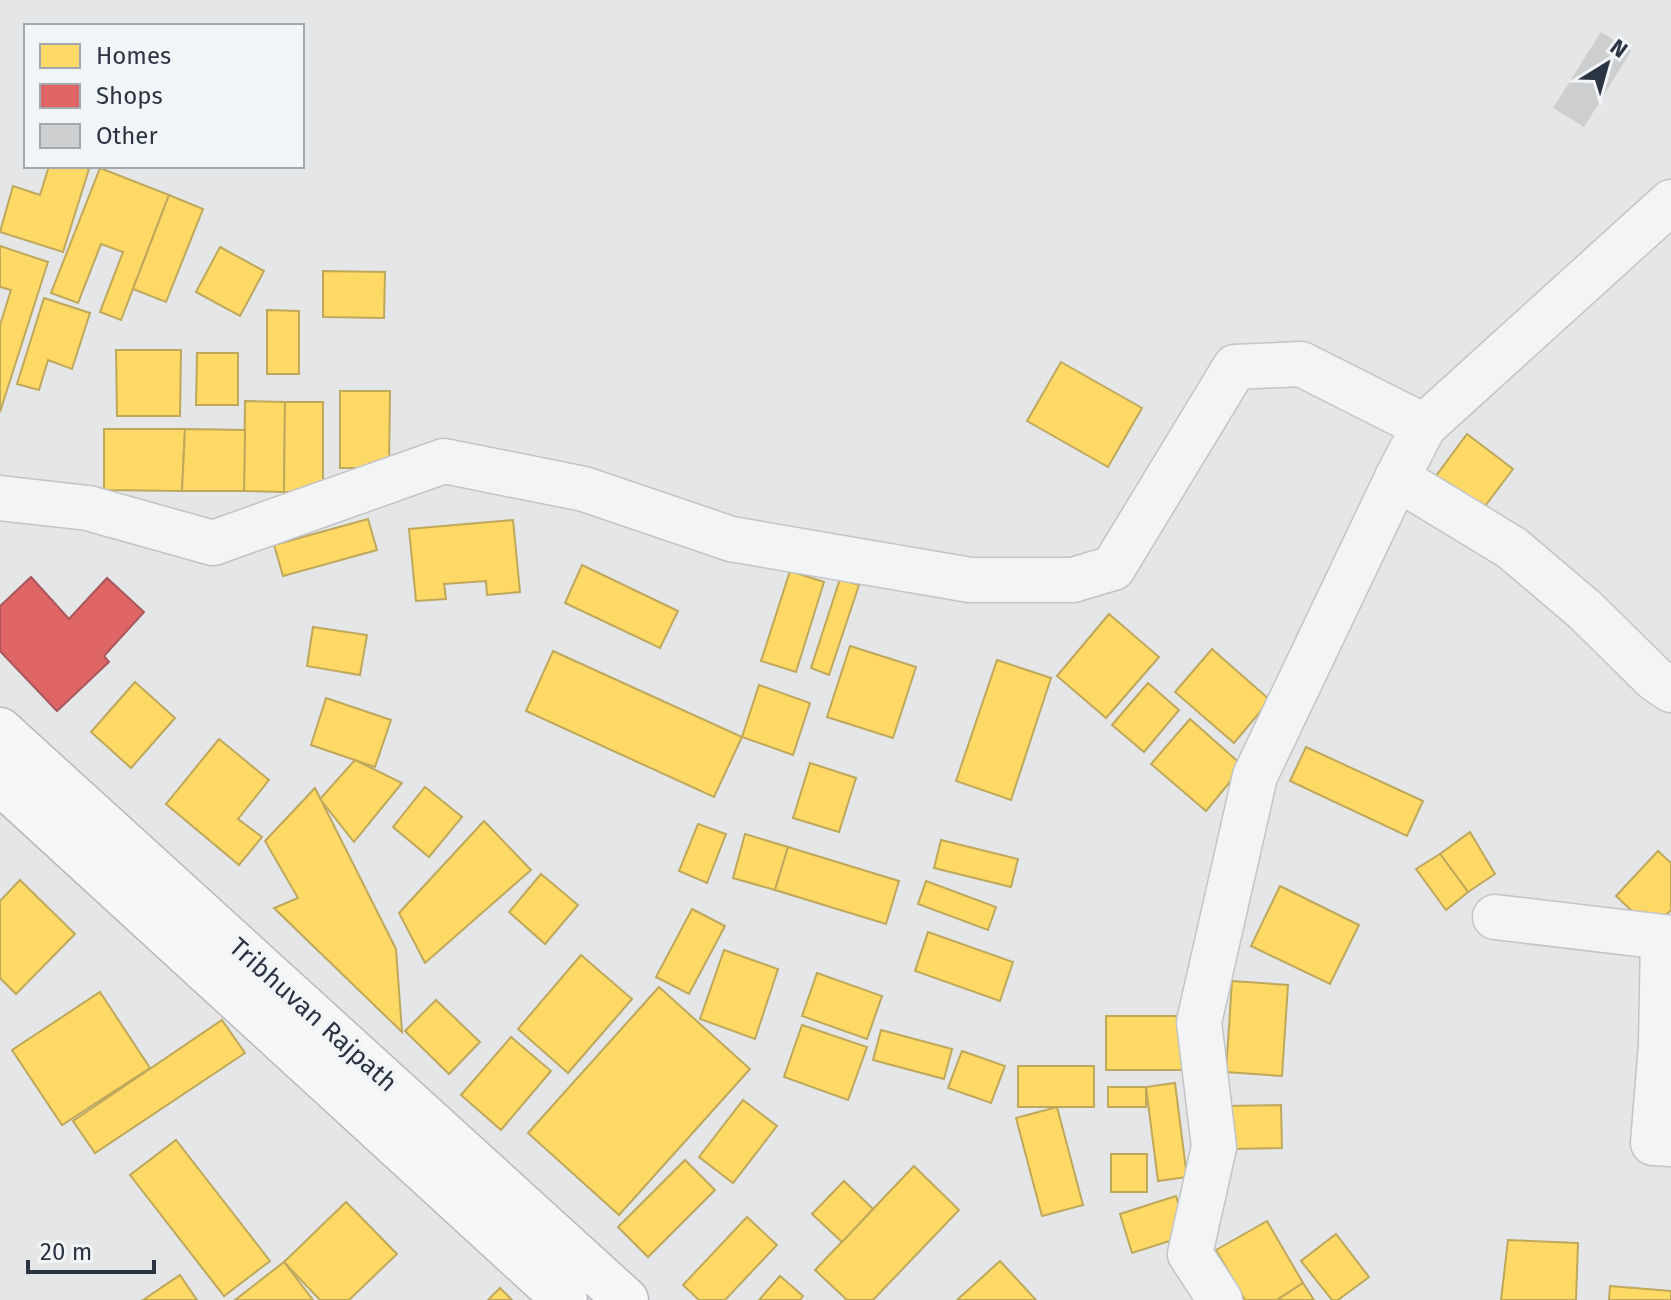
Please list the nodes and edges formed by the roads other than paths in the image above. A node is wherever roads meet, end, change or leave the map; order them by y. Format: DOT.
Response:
graph roads {
  1 [pos="1671,202"];
  2 [pos="1424,426"];
  3 [pos="1397,478"];
  4 [pos="0,498"];
  5 [pos="1671,690"];
  6 [pos="0,730"];
  7 [pos="0,782"];
  8 [pos="1495,917"];
  9 [pos="1667,938"];
  10 [pos="1671,1144"];
  11 [pos="565,1300"];
  12 [pos="626,1300"];
  13 [pos="1220,1300"];
  1 -- 2 [label="street"];
  2 -- 3 [label="street"];
  2 -- 4 [label="street"];
  3 -- 5 [label="street"];
  3 -- 13 [label="street"];
  6 -- 12 [label="highway, Tribhuvan Rajpath"];
  7 -- 11 [label="highway, Tribhuvan Rajpath"];
  8 -- 9 [label="street"];
  9 -- 10 [label="street"];
}
